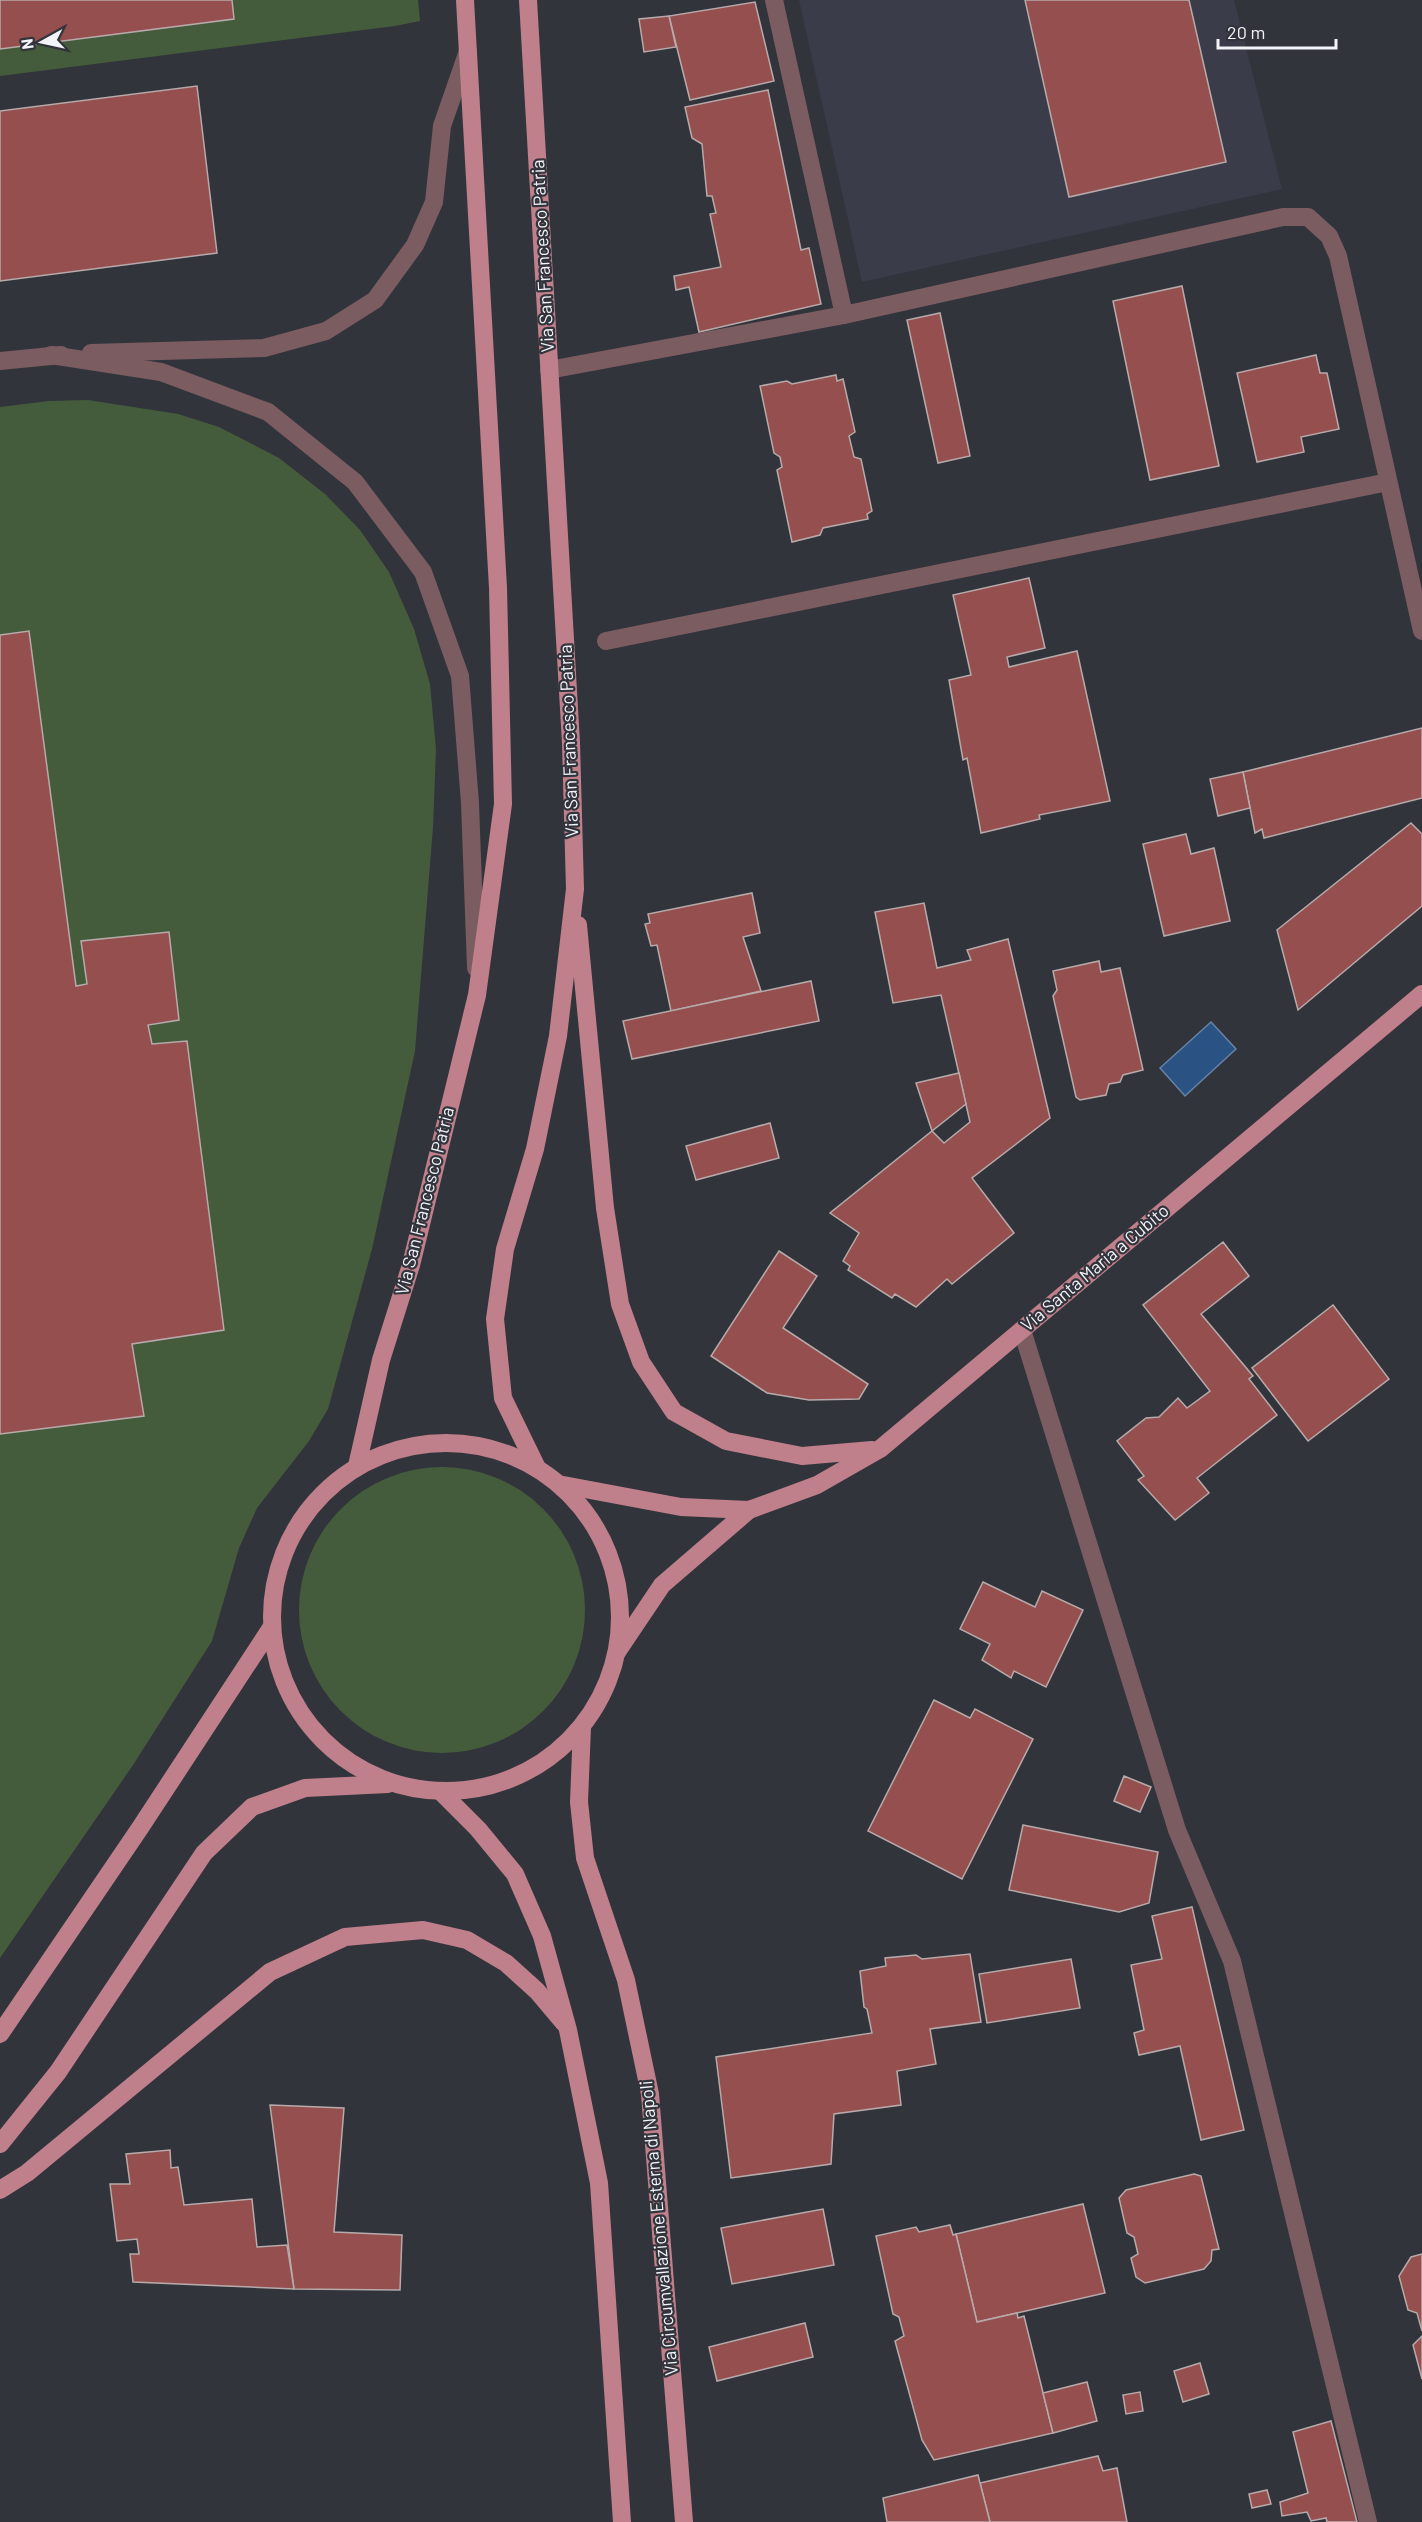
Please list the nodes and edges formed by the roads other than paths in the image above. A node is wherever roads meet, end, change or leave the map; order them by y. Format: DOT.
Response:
graph roads {
  1 [pos="465,0"];
  2 [pos="528,0"];
  3 [pos="774,0"];
  4 [pos="468,51"];
  5 [pos="844,315"];
  6 [pos="51,355"];
  7 [pos="0,361"];
  8 [pos="549,370"];
  9 [pos="1388,482"];
  10 [pos="1422,631"];
  11 [pos="606,641"];
  12 [pos="574,889"];
  13 [pos="1422,994"];
  14 [pos="477,995"];
  15 [pos="1022,1330"];
  16 [pos="880,1449"];
  17 [pos="357,1466"];
  18 [pos="537,1468"];
  19 [pos="555,1484"];
  20 [pos="748,1510"];
  21 [pos="272,1628"];
  22 [pos="616,1654"];
  23 [pos="582,1727"];
  24 [pos="391,1784"];
  25 [pos="442,1792"];
  26 [pos="568,2030"];
  27 [pos="0,2034"];
  28 [pos="0,2144"];
  29 [pos="0,2190"];
  30 [pos="622,2522"];
  31 [pos="684,2522"];
  32 [pos="1368,2522"];
  1 -- 4 [label="main road, Via San Francesco Patria"];
  2 -- 8 [label="main road, Via San Francesco Patria"];
  3 -- 5 [label="street"];
  4 -- 6 [label="street"];
  4 -- 14 [label="main road, Via San Francesco Patria"];
  5 -- 8 [label="street"];
  5 -- 9 [label="street"];
  6 -- 7 [label="street"];
  6 -- 14 [label="street"];
  8 -- 12 [label="main road, Via San Francesco Patria"];
  9 -- 10 [label="street"];
  9 -- 11 [label="street"];
  12 -- 16 [label="main road"];
  12 -- 18 [label="main road, Via San Francesco Patria"];
  13 -- 15 [label="main road, Via Santa Maria a Cubito"];
  14 -- 17 [label="main road, Via San Francesco Patria"];
  15 -- 16 [label="main road, Via Santa Maria a Cubito"];
  15 -- 32 [label="street"];
  16 -- 20 [label="main road, Via Santa Maria a Cubito"];
  17 -- 18 [label="main road"];
  17 -- 21 [label="main road"];
  18 -- 19 [label="main road"];
  19 -- 20 [label="main road, Via Santa Maria a Cubito"];
  19 -- 22 [label="main road"];
  20 -- 22 [label="main road, Via Santa Maria a Cubito"];
  21 -- 24 [label="main road"];
  21 -- 27 [label="main road"];
  22 -- 23 [label="main road"];
  23 -- 25 [label="main road"];
  23 -- 31 [label="main road, Via Circumvallazione Esterna di Napoli"];
  24 -- 25 [label="main road"];
  24 -- 28 [label="main road"];
  25 -- 26 [label="main road"];
  26 -- 29 [label="main road"];
  26 -- 30 [label="main road"];
}
